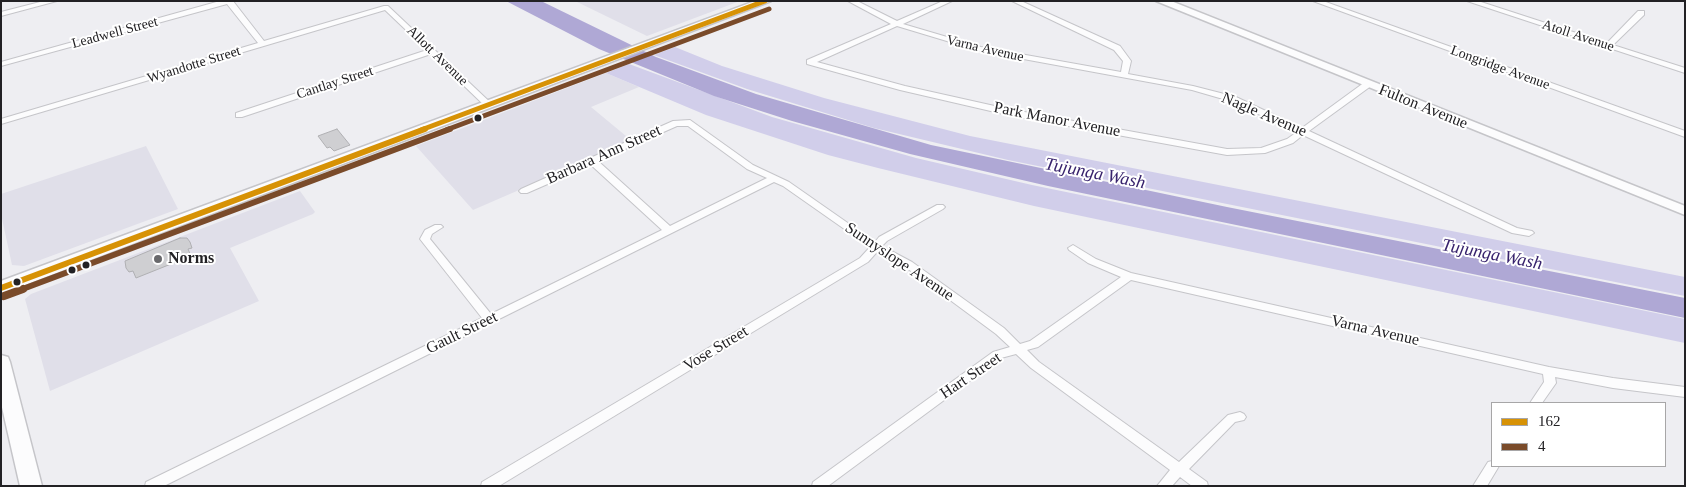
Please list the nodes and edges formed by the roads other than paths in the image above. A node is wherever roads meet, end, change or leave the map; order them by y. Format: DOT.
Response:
graph roads {
  1 [pos="54,1"];
  2 [pos="229,1"];
  3 [pos="766,1"];
  4 [pos="851,1"];
  5 [pos="949,1"];
  6 [pos="1014,1"];
  7 [pos="1161,1"];
  8 [pos="1316,1"];
  9 [pos="1470,1"];
  10 [pos="1483,3"];
  11 [pos="386,7"];
  12 [pos="1640,13"];
  13 [pos="1,14"];
  14 [pos="897,24"];
  15 [pos="263,44"];
  16 [pos="647,46"];
  17 [pos="1608,46"];
  18 [pos="432,51"];
  19 [pos="1,64"];
  20 [pos="1685,71"];
  21 [pos="1124,76"];
  22 [pos="1368,84"];
  23 [pos="489,105"];
  24 [pos="238,115"];
  25 [pos="685,121"];
  26 [pos="1,122"];
  27 [pos="1303,131"];
  28 [pos="1685,134"];
  29 [pos="592,161"];
  30 [pos="773,179"];
  31 [pos="524,191"];
  32 [pos="940,207"];
  33 [pos="1685,211"];
  34 [pos="438,226"];
  35 [pos="670,230"];
  36 [pos="1529,233"];
  37 [pos="875,247"];
  38 [pos="1073,248"];
  39 [pos="1129,276"];
  40 [pos="1,288"];
  41 [pos="489,319"];
  42 [pos="1016,348"];
  43 [pos="1,362"];
  44 [pos="1549,370"];
  45 [pos="1685,392"];
  46 [pos="1537,402"];
  47 [pos="1240,417"];
  48 [pos="1492,467"];
  49 [pos="1180,469"];
  50 [pos="31,486"];
  51 [pos="151,486"];
  52 [pos="487,486"];
  53 [pos="818,486"];
  54 [pos="1163,486"];
  55 [pos="1202,486"];
  56 [pos="1479,486"];
  1 -- 13 [label="street"];
  2 -- 15 [label="street"];
  2 -- 19 [label="street, Leadwell Street"];
  3 -- 16 [label="main road"];
  4 -- 14 [label="street, Varna Avenue"];
  5 -- 14 [label="street"];
  6 -- 21 [label="street"];
  7 -- 22 [label="street, Fulton Avenue"];
  8 -- 28 [label="street, Longridge Avenue"];
  9 -- 10 [label="street, Atoll Avenue"];
  10 -- 17 [label="street, Atoll Avenue"];
  11 -- 15 [label="street, Wyandotte Street"];
  11 -- 18 [label="street, Allott Avenue"];
  12 -- 17 [label="street"];
  14 -- 21 [label="street, Varna Avenue"];
  14 -- 27 [label="street, Park Manor Avenue"];
  15 -- 26 [label="street, Wyandotte Street"];
  16 -- 23 [label="main road"];
  17 -- 20 [label="street, Atoll Avenue"];
  18 -- 23 [label="street, Allott Avenue"];
  18 -- 24 [label="street, Cantlay Street"];
  21 -- 27 [label="street, Nagle Avenue"];
  22 -- 27 [label="street"];
  22 -- 33 [label="street, Fulton Avenue"];
  23 -- 40 [label="main road"];
  25 -- 29 [label="street, Barbara Ann Street"];
  25 -- 30 [label="street, Sunnyslope Avenue"];
  27 -- 36 [label="street, Nagle Avenue"];
  29 -- 31 [label="street, Barbara Ann Street"];
  29 -- 35 [label="street"];
  30 -- 35 [label="street, Gault Street"];
  30 -- 37 [label="street, Sunnyslope Avenue"];
  32 -- 37 [label="street, Vose Street"];
  34 -- 41 [label="street"];
  35 -- 41 [label="street, Gault Street"];
  37 -- 42 [label="street, Sunnyslope Avenue"];
  37 -- 52 [label="street, Vose Street"];
  38 -- 39 [label="street, Varna Avenue"];
  39 -- 42 [label="street, Hart Street"];
  39 -- 44 [label="street, Varna Avenue"];
  41 -- 51 [label="street, Gault Street"];
  42 -- 49 [label="street, Sunnyslope Avenue"];
  42 -- 53 [label="street, Hart Street"];
  43 -- 50 [label="main road"];
  44 -- 45 [label="street, Varna Avenue"];
  44 -- 46 [label="street"];
  47 -- 49 [label="street"];
  48 -- 56 [label="street"];
  49 -- 54 [label="street"];
  49 -- 55 [label="street, Sunnyslope Avenue"];
}
